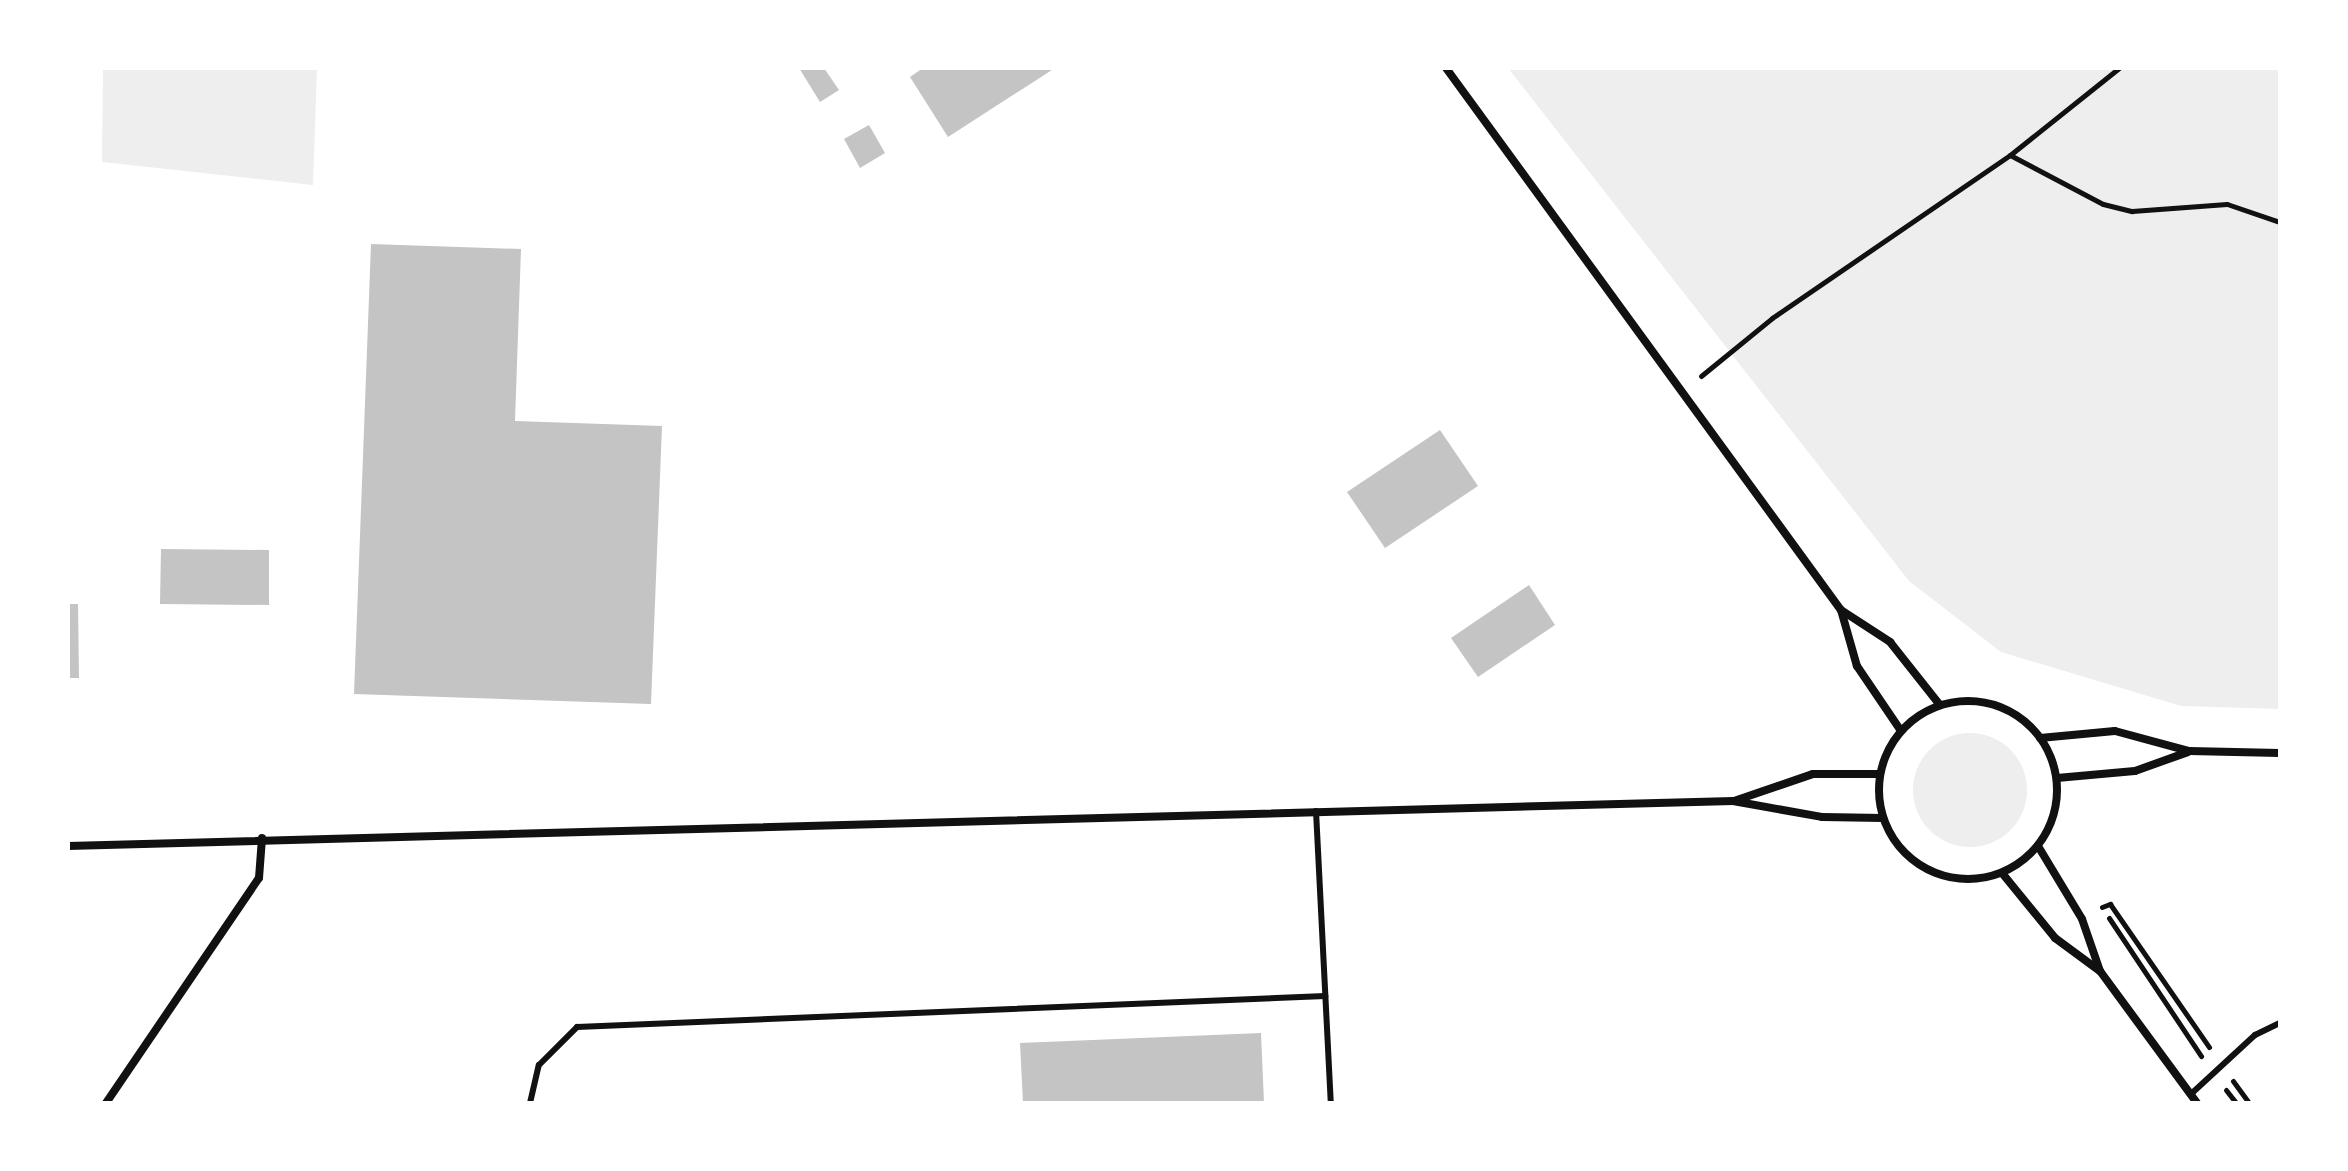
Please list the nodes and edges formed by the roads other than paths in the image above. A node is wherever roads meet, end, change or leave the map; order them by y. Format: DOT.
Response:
graph roads {
  1 [pos="1446,68"];
  2 [pos="1841,610"];
  3 [pos="1940,705"];
  4 [pos="1901,731"];
  5 [pos="2040,738"];
  6 [pos="2189,751"];
  7 [pos="2280,753"];
  8 [pos="1880,774"];
  9 [pos="2057,778"];
  10 [pos="1733,801"];
  11 [pos="1316,811"];
  12 [pos="1883,818"];
  13 [pos="262,838"];
  14 [pos="68,846"];
  15 [pos="2038,846"];
  16 [pos="2002,873"];
  17 [pos="2100,971"];
  18 [pos="1325,996"];
  19 [pos="2280,1023"];
  20 [pos="2191,1094"];
  21 [pos="106,1103"];
  22 [pos="530,1103"];
  23 [pos="1331,1103"];
  24 [pos="2197,1103"];
  1 -- 2 [label="street"];
  2 -- 3 [label="street"];
  2 -- 4 [label="street"];
  3 -- 4 [label="street"];
  3 -- 5 [label="street"];
  4 -- 8 [label="street"];
  5 -- 6 [label="street"];
  5 -- 9 [label="street"];
  6 -- 7 [label="street"];
  6 -- 9 [label="street"];
  8 -- 10 [label="street"];
  8 -- 12 [label="street"];
  9 -- 15 [label="street"];
  10 -- 11 [label="street"];
  10 -- 12 [label="street"];
  11 -- 13 [label="street"];
  11 -- 18 [label="lane"];
  12 -- 16 [label="street"];
  13 -- 14 [label="street"];
  13 -- 21 [label="street"];
  15 -- 16 [label="street"];
  15 -- 17 [label="street"];
  16 -- 17 [label="street"];
  17 -- 20 [label="street"];
  18 -- 22 [label="lane"];
  18 -- 23 [label="lane"];
  19 -- 20 [label="lane"];
  20 -- 24 [label="street"];
}
